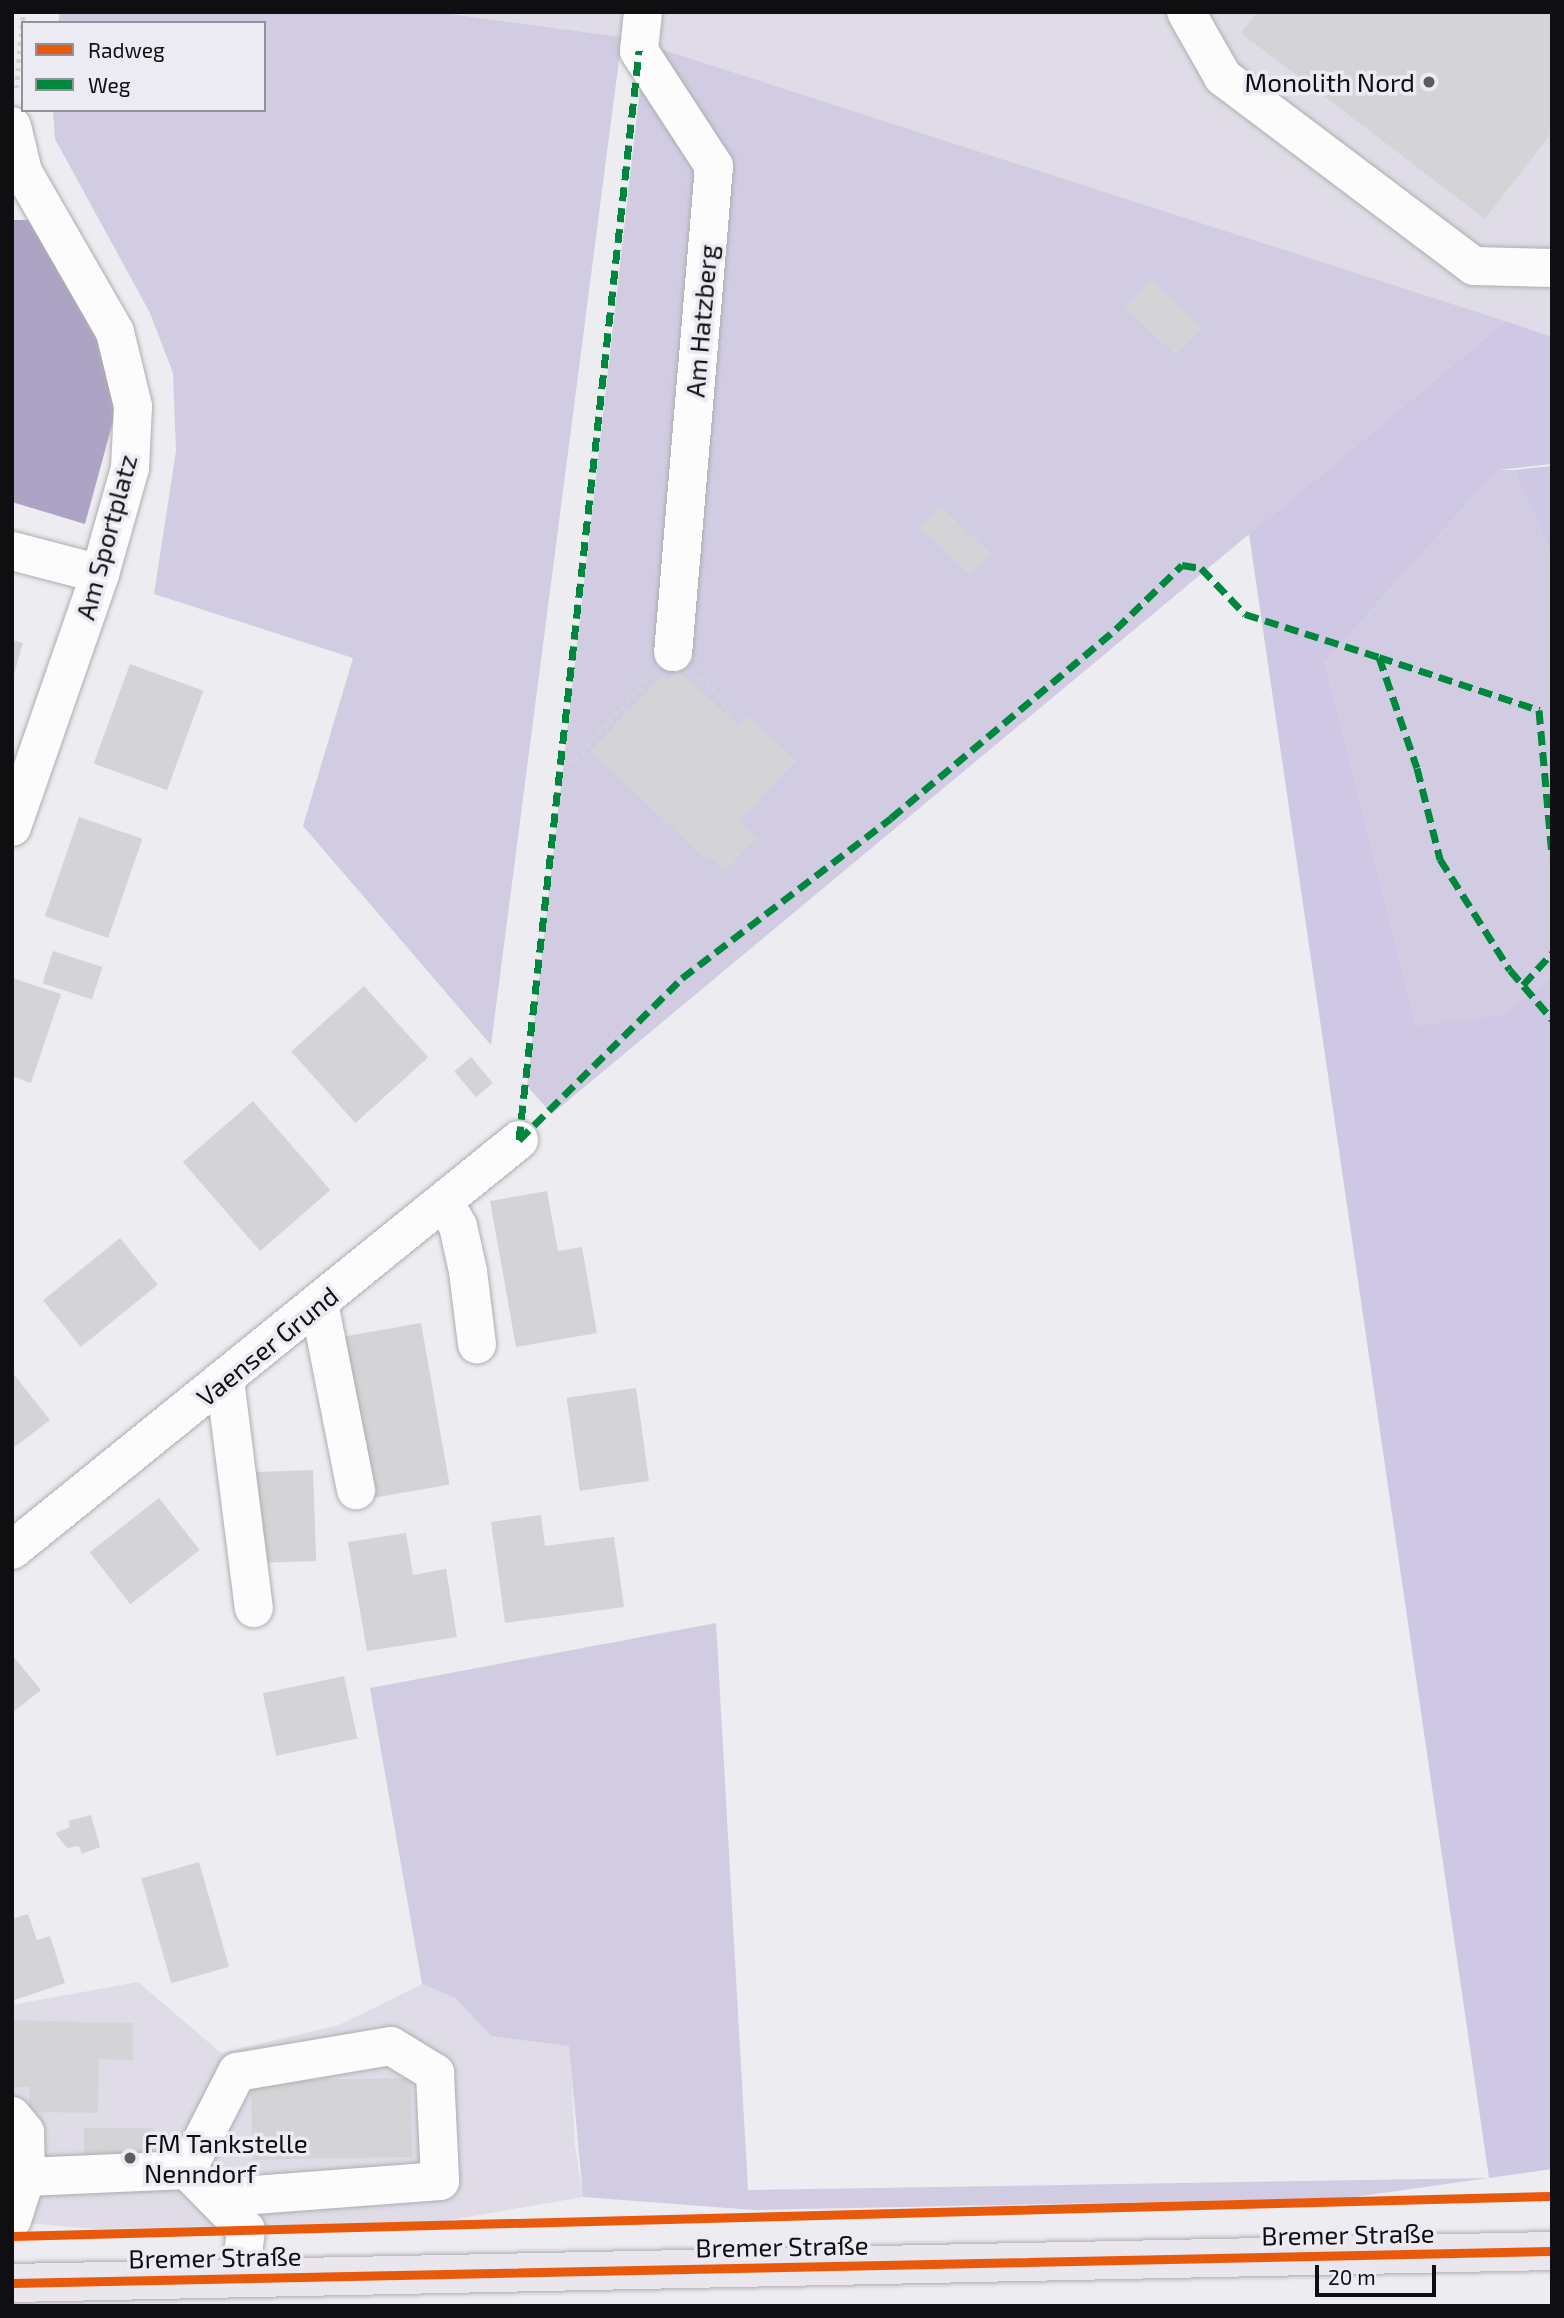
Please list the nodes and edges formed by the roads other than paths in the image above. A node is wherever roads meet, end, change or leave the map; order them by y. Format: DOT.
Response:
graph roads {
  1 [pos="643,12"];
  2 [pos="1186,12"];
  3 [pos="12,126"];
  4 [pos="1552,268"];
  5 [pos="12,551"];
  6 [pos="100,575"];
  7 [pos="673,652"];
  8 [pos="12,827"];
  9 [pos="519,1140"];
  10 [pos="444,1201"];
  11 [pos="319,1303"];
  12 [pos="477,1344"];
  13 [pos="225,1380"];
  14 [pos="356,1490"];
  15 [pos="12,1550"];
  16 [pos="254,1608"];
  17 [pos="12,2116"];
  18 [pos="187,2170"];
  19 [pos="26,2177"];
  20 [pos="215,2198"];
  21 [pos="12,2220"];
  22 [pos="1552,2251"];
  23 [pos="240,2278"];
  24 [pos="12,2283"];
  1 -- 7 [label="street, Am Hatzberg"];
  2 -- 4 [label="street"];
  3 -- 6 [label="street, Am Sportplatz"];
  5 -- 6 [label="street"];
  6 -- 8 [label="street, Am Sportplatz"];
  9 -- 10 [label="street, Vaenser Grund"];
  10 -- 11 [label="street, Vaenser Grund"];
  10 -- 12 [label="street"];
  11 -- 13 [label="street, Vaenser Grund"];
  11 -- 14 [label="street"];
  13 -- 15 [label="street, Vaenser Grund"];
  13 -- 16 [label="street"];
  17 -- 19 [label="street"];
  18 -- 19 [label="street"];
  18 -- 20 [label="street"];
  18 -- 20 [label="street"];
  19 -- 21 [label="street"];
  20 -- 23 [label="street"];
  22 -- 23 [label="main road, Bremer Straße"];
  23 -- 24 [label="main road, Bremer Straße"];
}
